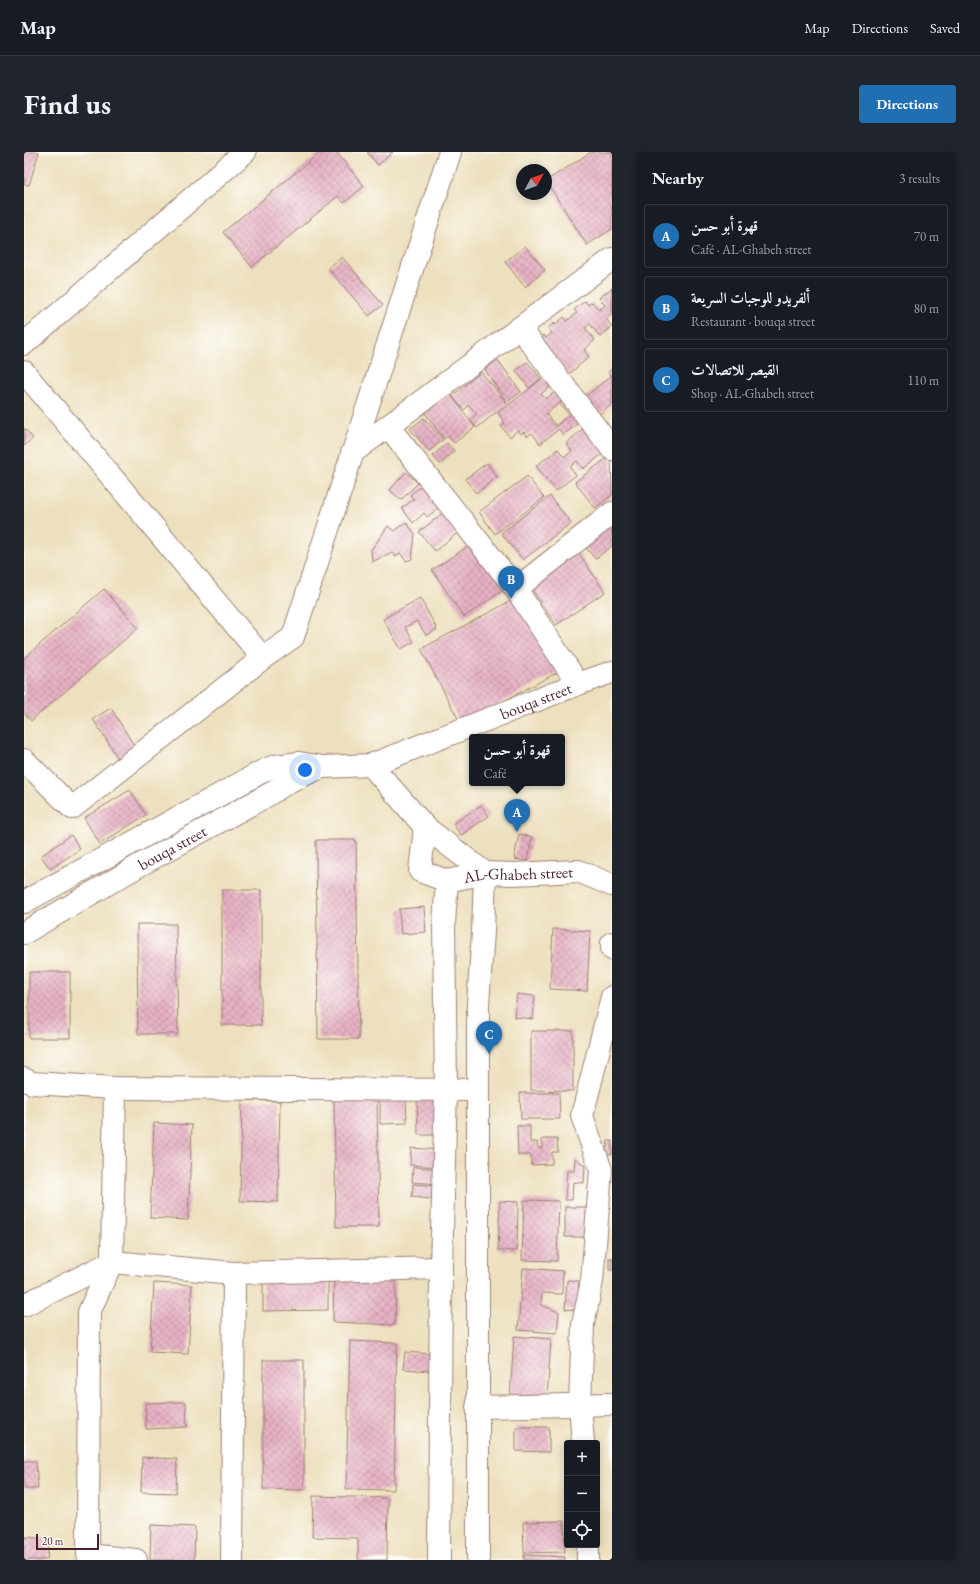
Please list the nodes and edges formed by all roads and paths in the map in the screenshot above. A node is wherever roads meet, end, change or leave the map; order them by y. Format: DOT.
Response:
graph roads {
  1 [pos="245,152"];
  2 [pos="450,152"];
  3 [pos="612,259"];
  4 [pos="520,328"];
  5 [pos="24,344"];
  6 [pos="24,372"];
  7 [pos="388,426"];
  8 [pos="612,449"];
  9 [pos="352,452"];
  10 [pos="612,513"];
  11 [pos="516,589"];
  12 [pos="263,658"];
  13 [pos="612,672"];
  14 [pos="578,684"];
  15 [pos="24,760"];
  16 [pos="371,765"];
  17 [pos="323,767"];
  18 [pos="425,827"];
  19 [pos="485,872"];
  20 [pos="447,881"];
  21 [pos="612,885"];
  22 [pos="24,902"];
  23 [pos="24,933"];
  24 [pos="612,943"];
  25 [pos="612,949"];
  26 [pos="612,998"];
  27 [pos="24,1079"];
  28 [pos="115,1088"];
  29 [pos="446,1089"];
  30 [pos="478,1090"];
  31 [pos="112,1262"];
  32 [pos="442,1268"];
  33 [pos="234,1272"];
  34 [pos="24,1305"];
  35 [pos="580,1404"];
  36 [pos="612,1404"];
  37 [pos="477,1407"];
  38 [pos="583,1440"];
  39 [pos="588,1548"];
  40 [pos="136,1560"];
  41 [pos="232,1560"];
  42 [pos="440,1560"];
  43 [pos="478,1560"];
  44 [pos="588,1560"];
  1 -- 5 [label="street"];
  2 -- 9 [label="street"];
  3 -- 4 [label="street"];
  4 -- 7 [label="street"];
  4 -- 8 [label="street"];
  6 -- 12 [label="street"];
  7 -- 9 [label="street"];
  7 -- 11 [label="street"];
  9 -- 12 [label="street"];
  10 -- 11 [label="street"];
  11 -- 14 [label="street"];
  12 -- 15 [label="street"];
  13 -- 14 [label="street, bouqa street"];
  14 -- 16 [label="street, bouqa street"];
  16 -- 17 [label="street, bouqa street"];
  16 -- 18 [label="street"];
  17 -- 22 [label="street, bouqa street"];
  17 -- 23 [label="street, bouqa street"];
  18 -- 19 [label="street"];
  18 -- 20 [label="street"];
  19 -- 20 [label="street, AL-Ghabeh street"];
  19 -- 21 [label="street, AL-Ghabeh street"];
  19 -- 30 [label="street"];
  20 -- 29 [label="street"];
  24 -- 25 [label="street"];
  26 -- 35 [label="street"];
  27 -- 28 [label="street"];
  28 -- 29 [label="street"];
  28 -- 31 [label="street"];
  29 -- 30 [label="street"];
  29 -- 32 [label="street"];
  30 -- 37 [label="street"];
  31 -- 33 [label="street"];
  31 -- 34 [label="street"];
  31 -- 40 [label="street"];
  32 -- 33 [label="street"];
  32 -- 42 [label="street"];
  33 -- 41 [label="street"];
  35 -- 36 [label="street"];
  35 -- 37 [label="street"];
  35 -- 38 [label="street"];
  37 -- 43 [label="street"];
  39 -- 44 [label="street"];
}
